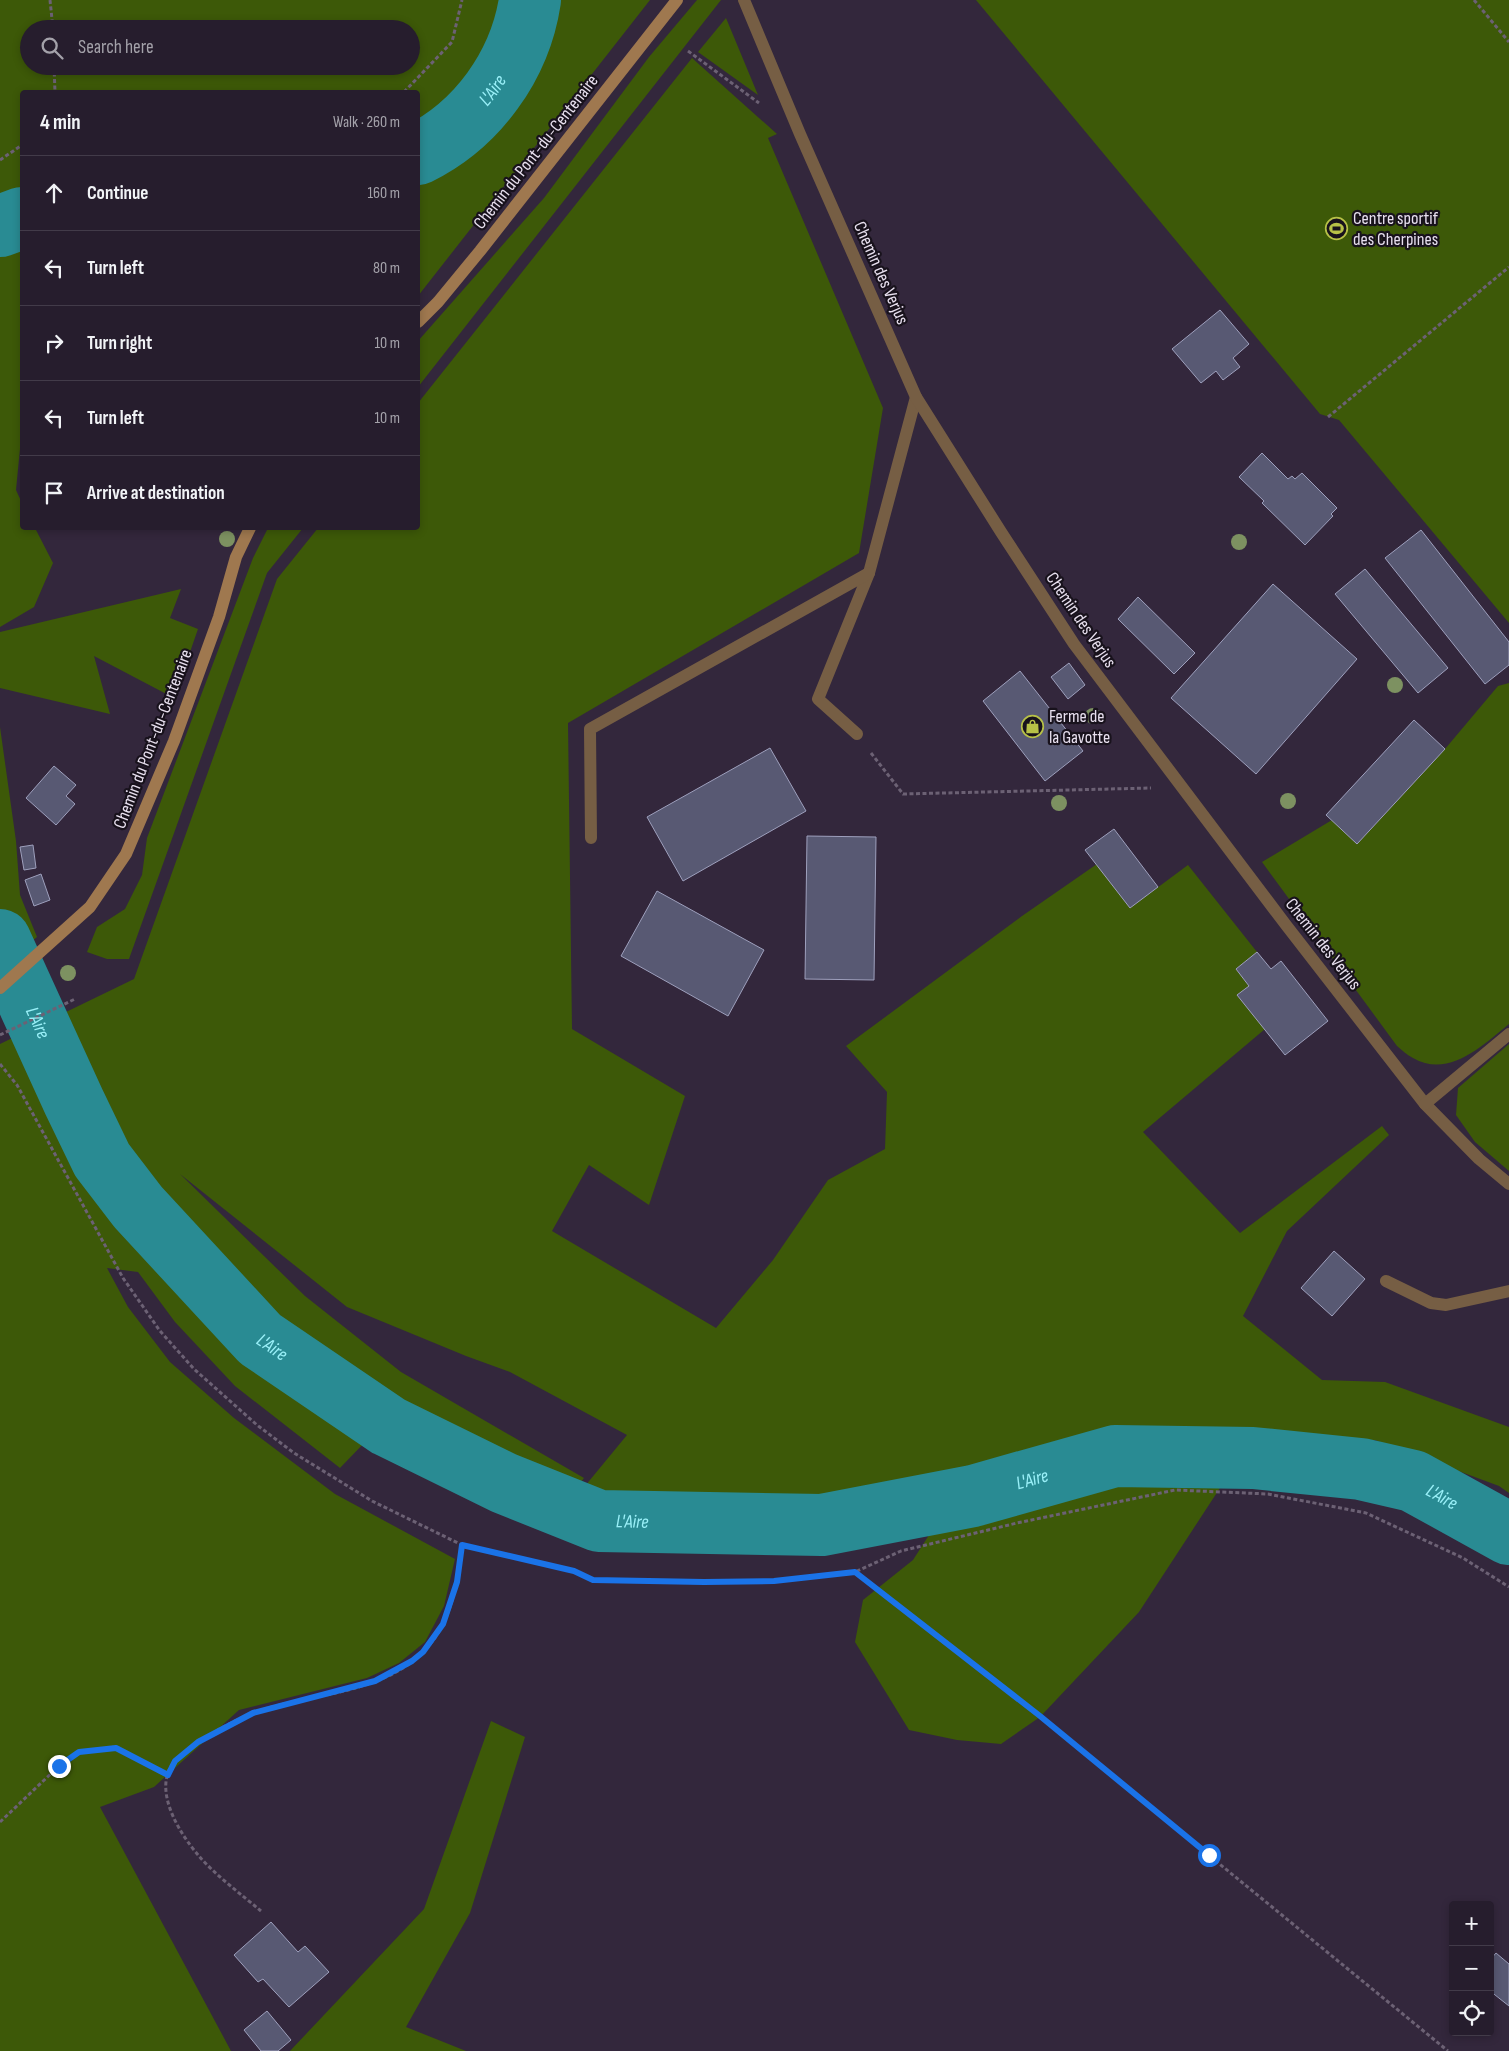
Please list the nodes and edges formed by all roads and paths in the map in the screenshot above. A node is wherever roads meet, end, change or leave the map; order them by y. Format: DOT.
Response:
graph roads {
  1 [pos="50,0"];
  2 [pos="462,0"];
  3 [pos="677,0"];
  4 [pos="744,0"];
  5 [pos="1474,0"];
  6 [pos="52,20"];
  7 [pos="1509,42"];
  8 [pos="688,51"];
  9 [pos="54,75"];
  10 [pos="55,90"];
  11 [pos="406,90"];
  12 [pos="760,104"];
  13 [pos="20,146"];
  14 [pos="0,160"];
  15 [pos="1509,267"];
  16 [pos="420,320"];
  17 [pos="916,396"];
  18 [pos="1328,417"];
  19 [pos="249,530"];
  20 [pos="869,573"];
  21 [pos="857,734"];
  22 [pos="1181,787"];
  23 [pos="591,838"];
  24 [pos="0,988"];
  25 [pos="74,999"];
  26 [pos="1509,1034"];
  27 [pos="0,1035"];
  28 [pos="0,1064"];
  29 [pos="1425,1104"];
  30 [pos="1509,1184"];
  31 [pos="1386,1282"];
  32 [pos="1509,1291"];
  33 [pos="462,1545"];
  34 [pos="855,1572"];
  35 [pos="1509,1587"];
  36 [pos="168,1775"];
  37 [pos="0,1822"];
  38 [pos="261,1911"];
  39 [pos="1448,2051"];
  1 -- 6 [label="path"];
  2 -- 11 [label="path"];
  3 -- 16 [label="street, Chemin du Pont-du-Centenaire"];
  4 -- 17 [label="street, Chemin des Verjus"];
  5 -- 7 [label="path"];
  8 -- 12 [label="path"];
  9 -- 10 [label="path"];
  13 -- 14 [label="path"];
  15 -- 18 [label="path"];
  17 -- 20 [label="street"];
  17 -- 22 [label="street, Chemin des Verjus"];
  19 -- 24 [label="street, Chemin du Pont-du-Centenaire"];
  20 -- 21 [label="street"];
  20 -- 23 [label="street"];
  21 -- 22 [label="path"];
  22 -- 29 [label="street, Chemin des Verjus"];
  25 -- 27 [label="path"];
  26 -- 29 [label="street"];
  28 -- 33 [label="path"];
  29 -- 30 [label="street, Chemin des Verjus"];
  31 -- 32 [label="street"];
  33 -- 34 [label="path"];
  33 -- 36 [label="path"];
  34 -- 35 [label="path"];
  34 -- 39 [label="path"];
  36 -- 37 [label="path"];
  36 -- 38 [label="path"];
}
